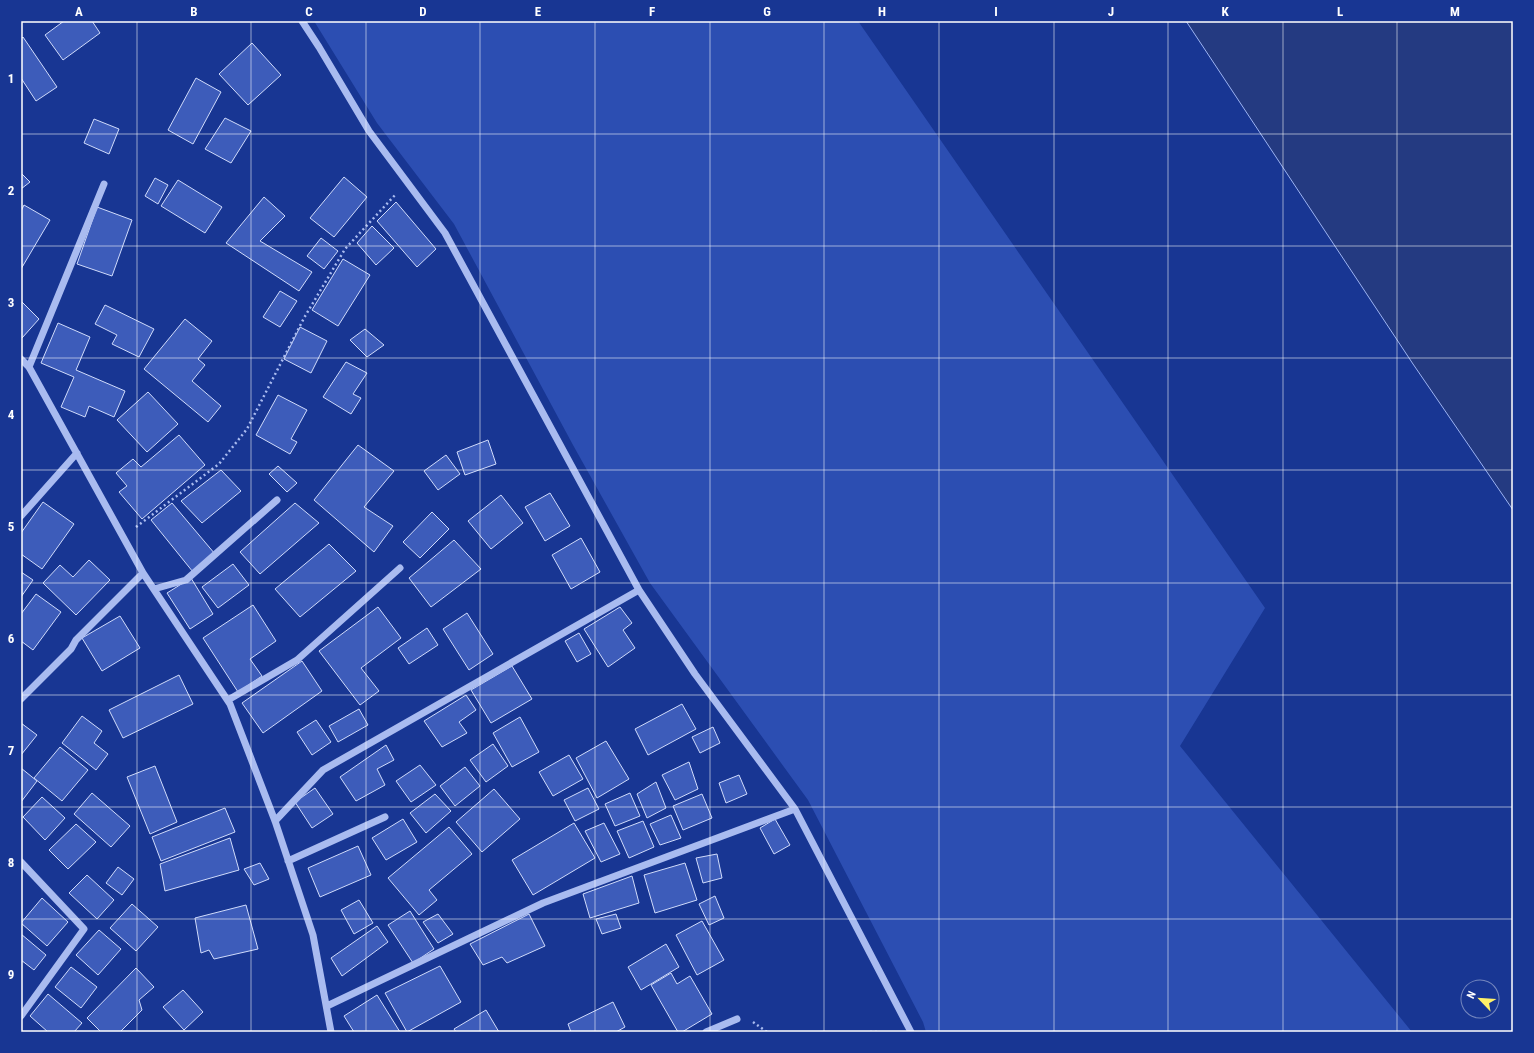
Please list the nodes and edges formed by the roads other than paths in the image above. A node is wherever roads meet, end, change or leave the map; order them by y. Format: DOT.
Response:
graph roads {
  1 [pos="302,21"];
  2 [pos="104,184"];
  3 [pos="21,359"];
  4 [pos="29,367"];
  5 [pos="77,453"];
  6 [pos="277,500"];
  7 [pos="21,516"];
  8 [pos="400,568"];
  9 [pos="143,573"];
  10 [pos="154,589"];
  11 [pos="639,590"];
  12 [pos="21,699"];
  13 [pos="228,700"];
  14 [pos="795,809"];
  15 [pos="385,816"];
  16 [pos="275,822"];
  17 [pos="288,861"];
  18 [pos="21,862"];
  19 [pos="326,1006"];
  20 [pos="21,1016"];
  21 [pos="737,1019"];
  22 [pos="331,1032"];
  23 [pos="706,1032"];
  24 [pos="911,1032"];
  1 -- 11 [label="street"];
  2 -- 4 [label="street"];
  3 -- 4 [label="street"];
  4 -- 5 [label="street"];
  5 -- 7 [label="street"];
  5 -- 9 [label="street"];
  6 -- 10 [label="street"];
  8 -- 13 [label="street"];
  9 -- 10 [label="street"];
  9 -- 12 [label="street"];
  10 -- 13 [label="street"];
  11 -- 14 [label="street"];
  11 -- 16 [label="street"];
  13 -- 16 [label="street"];
  14 -- 19 [label="street"];
  14 -- 24 [label="street"];
  15 -- 17 [label="street"];
  16 -- 17 [label="street"];
  17 -- 19 [label="street"];
  18 -- 20 [label="street"];
  19 -- 22 [label="street"];
  21 -- 23 [label="street"];
}
